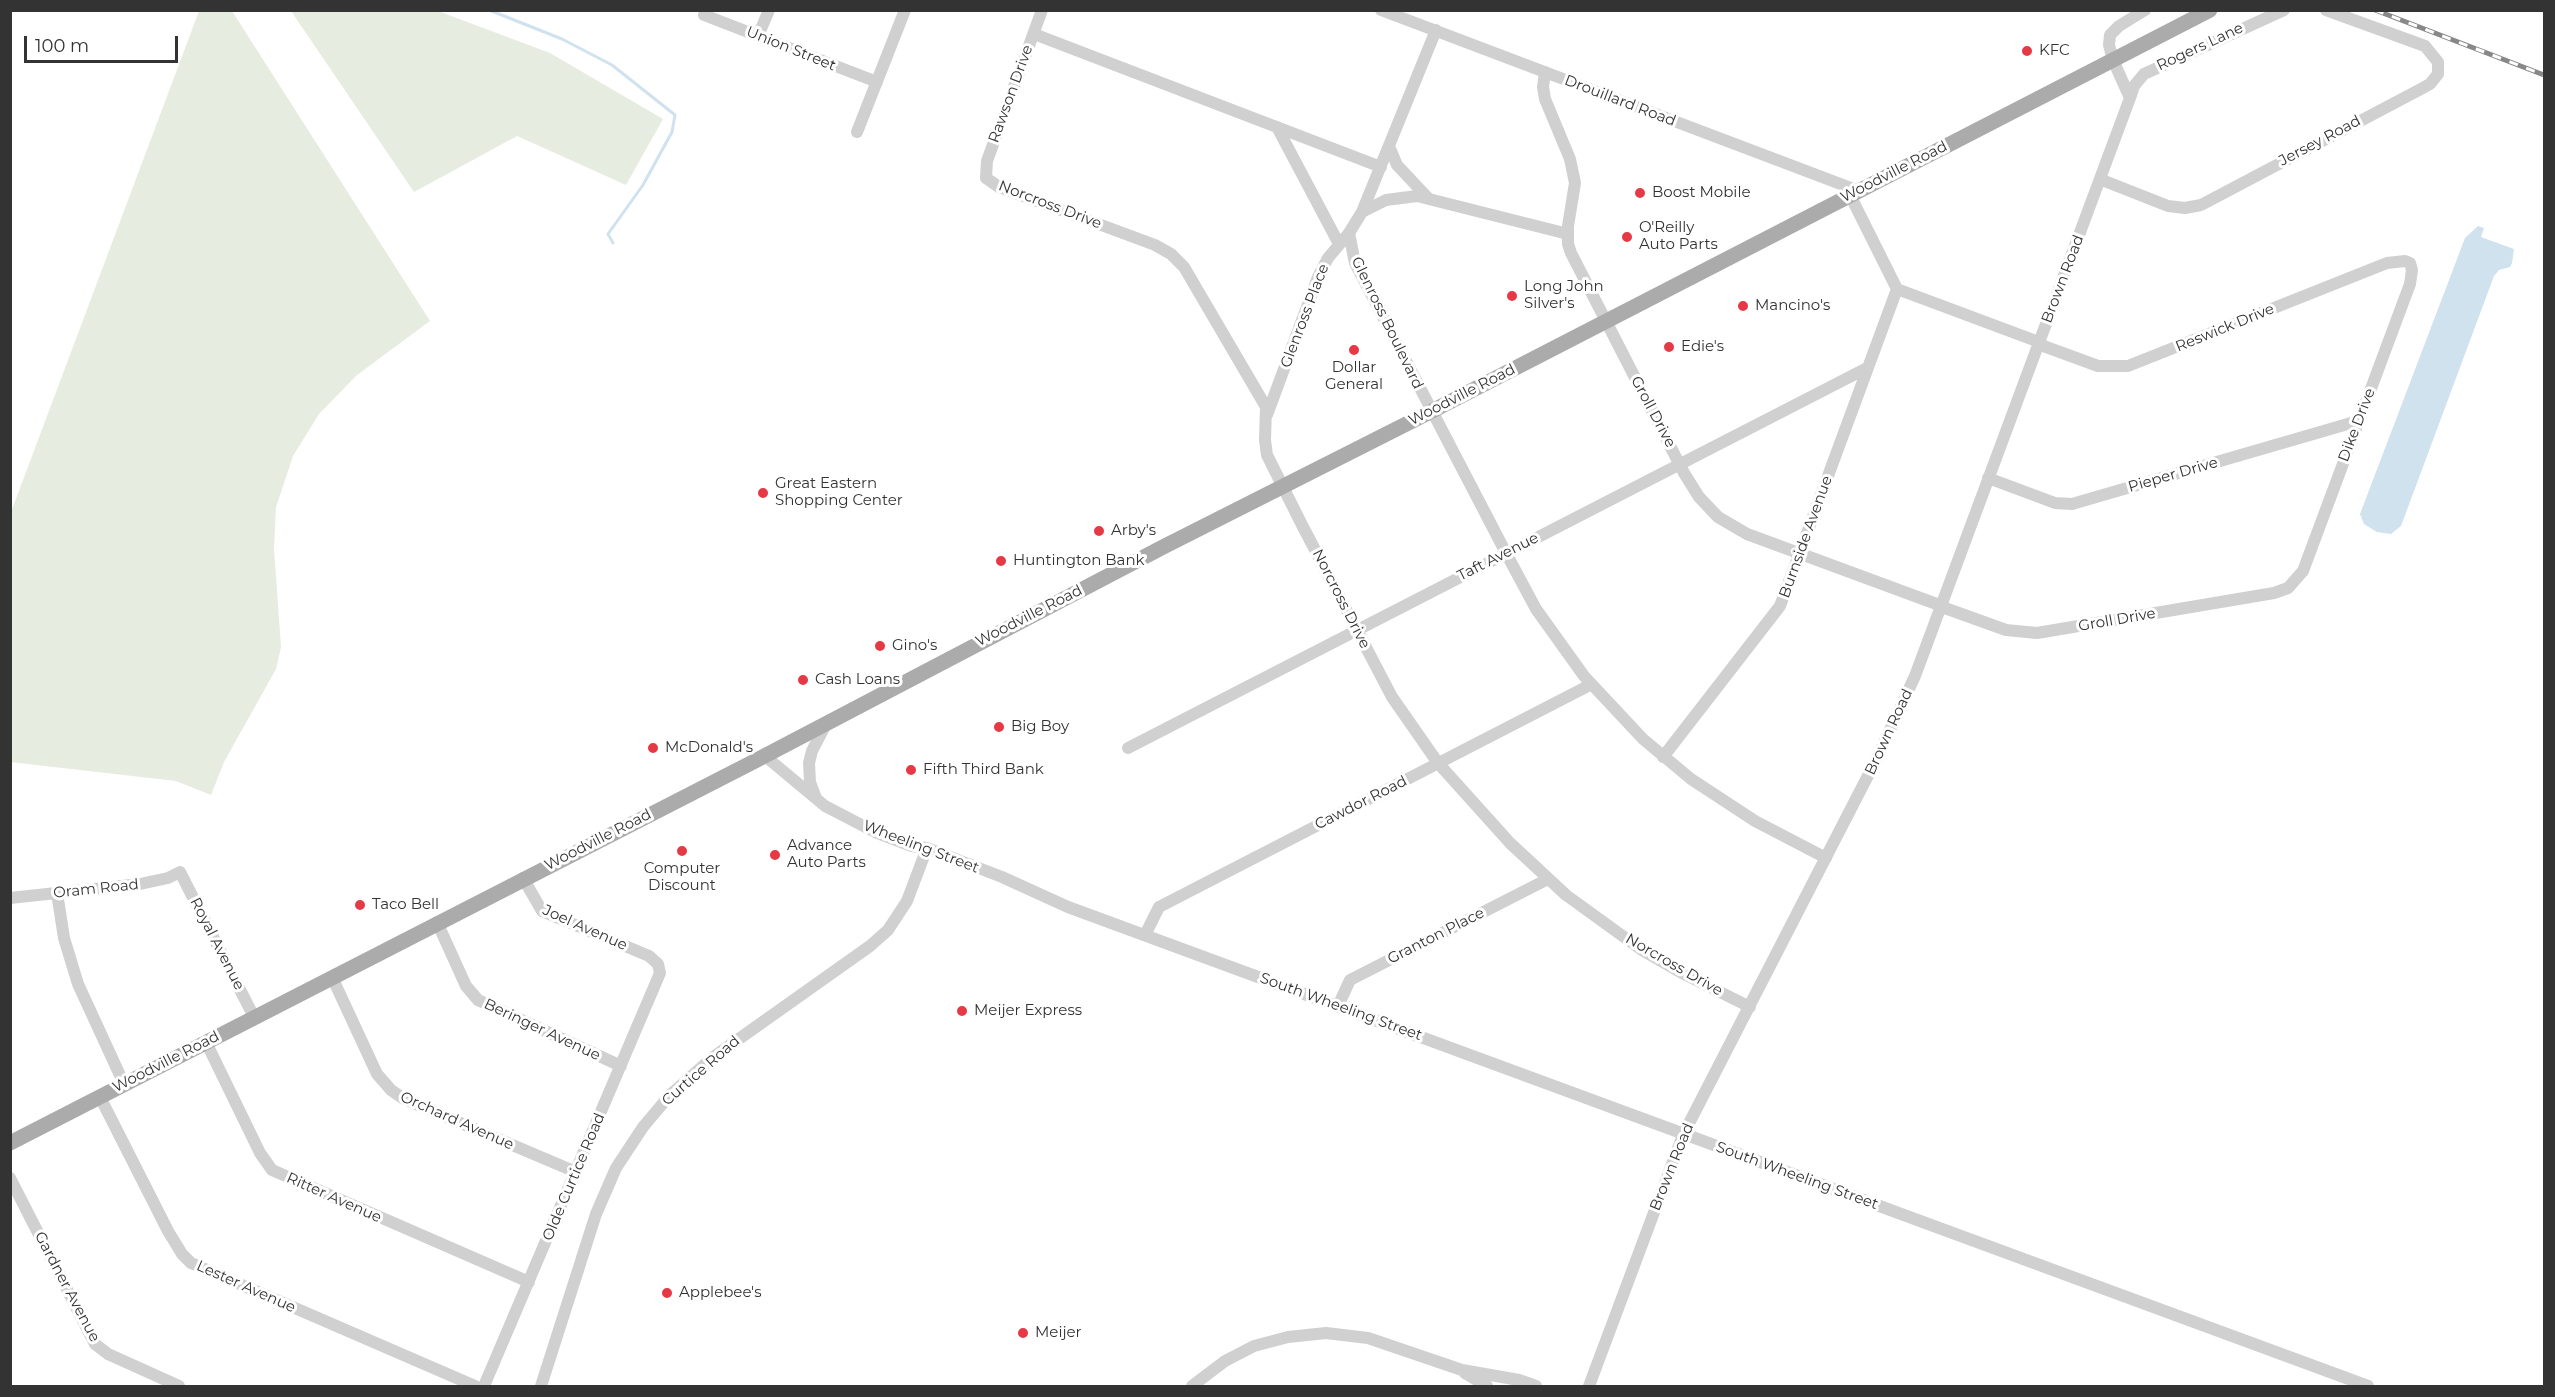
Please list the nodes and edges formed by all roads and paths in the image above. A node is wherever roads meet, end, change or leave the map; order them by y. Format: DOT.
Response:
graph roads {
  1 [pos="769,10"];
  2 [pos="905,10"];
  3 [pos="1042,10"];
  4 [pos="1381,10"];
  5 [pos="2145,10"];
  6 [pos="2210,10"];
  7 [pos="2283,10"];
  8 [pos="2326,10"];
  9 [pos="704,15"];
  10 [pos="1436,30"];
  11 [pos="1034,34"];
  12 [pos="759,36"];
  13 [pos="2113,60"];
  14 [pos="1545,72"];
  15 [pos="877,82"];
  16 [pos="2130,99"];
  17 [pos="1277,127"];
  18 [pos="857,132"];
  19 [pos="1389,146"];
  20 [pos="1381,166"];
  21 [pos="986,178"];
  22 [pos="2102,180"];
  23 [pos="1854,193"];
  24 [pos="1429,199"];
  25 [pos="1362,212"];
  26 [pos="1349,233"];
  27 [pos="1568,234"];
  28 [pos="1339,244"];
  29 [pos="2410,263"];
  30 [pos="1897,289"];
  31 [pos="1605,321"];
  32 [pos="2038,343"];
  33 [pos="1868,368"];
  34 [pos="1432,411"];
  35 [pos="1267,415"];
  36 [pos="2358,421"];
  37 [pos="1680,463"];
  38 [pos="1988,478"];
  39 [pos="1283,487"];
  40 [pos="1799,553"];
  41 [pos="1506,554"];
  42 [pos="2293,585"];
  43 [pos="1942,606"];
  44 [pos="1357,630"];
  45 [pos="1590,684"];
  46 [pos="827,722"];
  47 [pos="1128,748"];
  48 [pos="765,756"];
  49 [pos="1663,757"];
  50 [pos="1438,763"];
  51 [pos="819,801"];
  52 [pos="927,848"];
  53 [pos="1826,858"];
  54 [pos="180,872"];
  55 [pos="523,878"];
  56 [pos="1548,879"];
  57 [pos="57,893"];
  58 [pos="10,898"];
  59 [pos="1091,915"];
  60 [pos="437,922"];
  61 [pos="1145,935"];
  62 [pos="659,966"];
  63 [pos="332,977"];
  64 [pos="1338,1006"];
  65 [pos="1750,1007"];
  66 [pos="254,1017"];
  67 [pos="206,1042"];
  68 [pos="621,1066"];
  69 [pos="124,1084"];
  70 [pos="100,1097"];
  71 [pos="1683,1135"];
  72 [pos="10,1143"];
  73 [pos="576,1172"];
  74 [pos="10,1178"];
  75 [pos="529,1282"];
  76 [pos="1462,1370"];
  77 [pos="179,1386"];
  78 [pos="475,1386"];
  79 [pos="484,1386"];
  80 [pos="541,1386"];
  81 [pos="1192,1386"];
  82 [pos="1487,1386"];
  83 [pos="1536,1386"];
  84 [pos="1589,1386"];
  85 [pos="2368,1386"];
  1 -- 12 [label="street"];
  2 -- 15 [label="street"];
  3 -- 11 [label="street, Rawson Drive"];
  4 -- 10 [label="street, Drouillard Road"];
  5 -- 13 [label="street"];
  6 -- 13 [label="main road, Woodville Road"];
  7 -- 16 [label="street, Rogers Lane"];
  8 -- 22 [label="street, Jersey Road"];
  9 -- 12 [label="street, Union Street"];
  10 -- 14 [label="street, Drouillard Road"];
  10 -- 19 [label="street, Glenross Boulevard"];
  11 -- 17 [label="street"];
  11 -- 21 [label="street, Rawson Drive"];
  12 -- 15 [label="street, Union Street"];
  13 -- 16 [label="street"];
  13 -- 23 [label="main road, Woodville Road"];
  14 -- 23 [label="street, Drouillard Road"];
  14 -- 27 [label="street, Groll Drive"];
  15 -- 18 [label="street"];
  16 -- 22 [label="street, Brown Road"];
  17 -- 20 [label="street"];
  17 -- 28 [label="street"];
  19 -- 20 [label="street, Glenross Boulevard"];
  19 -- 24 [label="street"];
  20 -- 25 [label="street, Glenross Boulevard"];
  21 -- 35 [label="street, Norcross Drive"];
  22 -- 32 [label="street, Brown Road"];
  23 -- 30 [label="street"];
  23 -- 31 [label="main road, Woodville Road"];
  24 -- 25 [label="street"];
  24 -- 27 [label="street"];
  25 -- 26 [label="street, Glenross Boulevard"];
  26 -- 28 [label="street, Glenross Boulevard"];
  26 -- 34 [label="street, Glenross Boulevard"];
  27 -- 31 [label="street, Groll Drive"];
  28 -- 35 [label="street, Glenross Place"];
  29 -- 32 [label="street, Reswick Drive"];
  29 -- 36 [label="street, Dike Drive"];
  30 -- 32 [label="street, Reswick Drive"];
  30 -- 33 [label="street, Burnside Avenue"];
  31 -- 34 [label="main road, Woodville Road"];
  31 -- 37 [label="street, Groll Drive"];
  32 -- 38 [label="street, Brown Road"];
  33 -- 37 [label="street, Taft Avenue"];
  33 -- 40 [label="street, Burnside Avenue"];
  34 -- 39 [label="main road, Woodville Road"];
  34 -- 41 [label="street, Glenross Boulevard"];
  35 -- 39 [label="street, Norcross Drive"];
  36 -- 38 [label="street, Pieper Drive"];
  36 -- 42 [label="street, Dike Drive"];
  37 -- 40 [label="street, Groll Drive"];
  37 -- 41 [label="street, Taft Avenue"];
  38 -- 43 [label="street, Brown Road"];
  39 -- 44 [label="street, Norcross Drive"];
  39 -- 46 [label="main road, Woodville Road"];
  40 -- 43 [label="street, Groll Drive"];
  40 -- 49 [label="street, Burnside Avenue"];
  41 -- 44 [label="street, Taft Avenue"];
  41 -- 45 [label="street, Glenross Boulevard"];
  42 -- 43 [label="street, Groll Drive"];
  43 -- 53 [label="street, Brown Road"];
  44 -- 47 [label="street, Taft Avenue"];
  44 -- 50 [label="street, Norcross Drive"];
  45 -- 49 [label="street, Glenross Boulevard"];
  45 -- 50 [label="street, Cawdor Road"];
  46 -- 48 [label="main road, Woodville Road"];
  46 -- 51 [label="street"];
  48 -- 51 [label="street, Wheeling Street"];
  48 -- 55 [label="main road, Woodville Road"];
  49 -- 53 [label="street, Glenross Boulevard"];
  50 -- 56 [label="street, Norcross Drive"];
  50 -- 61 [label="street, Cawdor Road"];
  51 -- 52 [label="street, Wheeling Street"];
  52 -- 59 [label="street, Wheeling Street"];
  52 -- 80 [label="street, Curtice Road"];
  53 -- 65 [label="street, Brown Road"];
  54 -- 57 [label="street, Oram Road"];
  54 -- 66 [label="street, Royal Avenue"];
  55 -- 60 [label="main road, Woodville Road"];
  55 -- 62 [label="street, Joel Avenue"];
  56 -- 64 [label="street, Granton Place"];
  56 -- 65 [label="street, Norcross Drive"];
  57 -- 58 [label="street, Oram Road"];
  57 -- 69 [label="street"];
  59 -- 61 [label="street, South Wheeling Street"];
  60 -- 63 [label="main road, Woodville Road"];
  60 -- 68 [label="street, Beringer Avenue"];
  61 -- 64 [label="street, South Wheeling Street"];
  62 -- 68 [label="street, Olde Curtice Road"];
  63 -- 66 [label="main road, Woodville Road"];
  63 -- 73 [label="street, Orchard Avenue"];
  64 -- 71 [label="street, South Wheeling Street"];
  65 -- 71 [label="street, Brown Road"];
  66 -- 67 [label="main road, Woodville Road"];
  67 -- 69 [label="main road, Woodville Road"];
  67 -- 75 [label="street, Ritter Avenue"];
  68 -- 73 [label="street, Olde Curtice Road"];
  69 -- 70 [label="main road, Woodville Road"];
  70 -- 72 [label="main road, Woodville Road"];
  70 -- 78 [label="street, Lester Avenue"];
  71 -- 84 [label="street, Brown Road"];
  71 -- 85 [label="street, South Wheeling Street"];
  73 -- 75 [label="street, Olde Curtice Road"];
  74 -- 77 [label="street, Gardner Avenue"];
  75 -- 79 [label="street, Olde Curtice Road"];
  76 -- 81 [label="street"];
  76 -- 82 [label="street"];
  76 -- 83 [label="street"];
}
